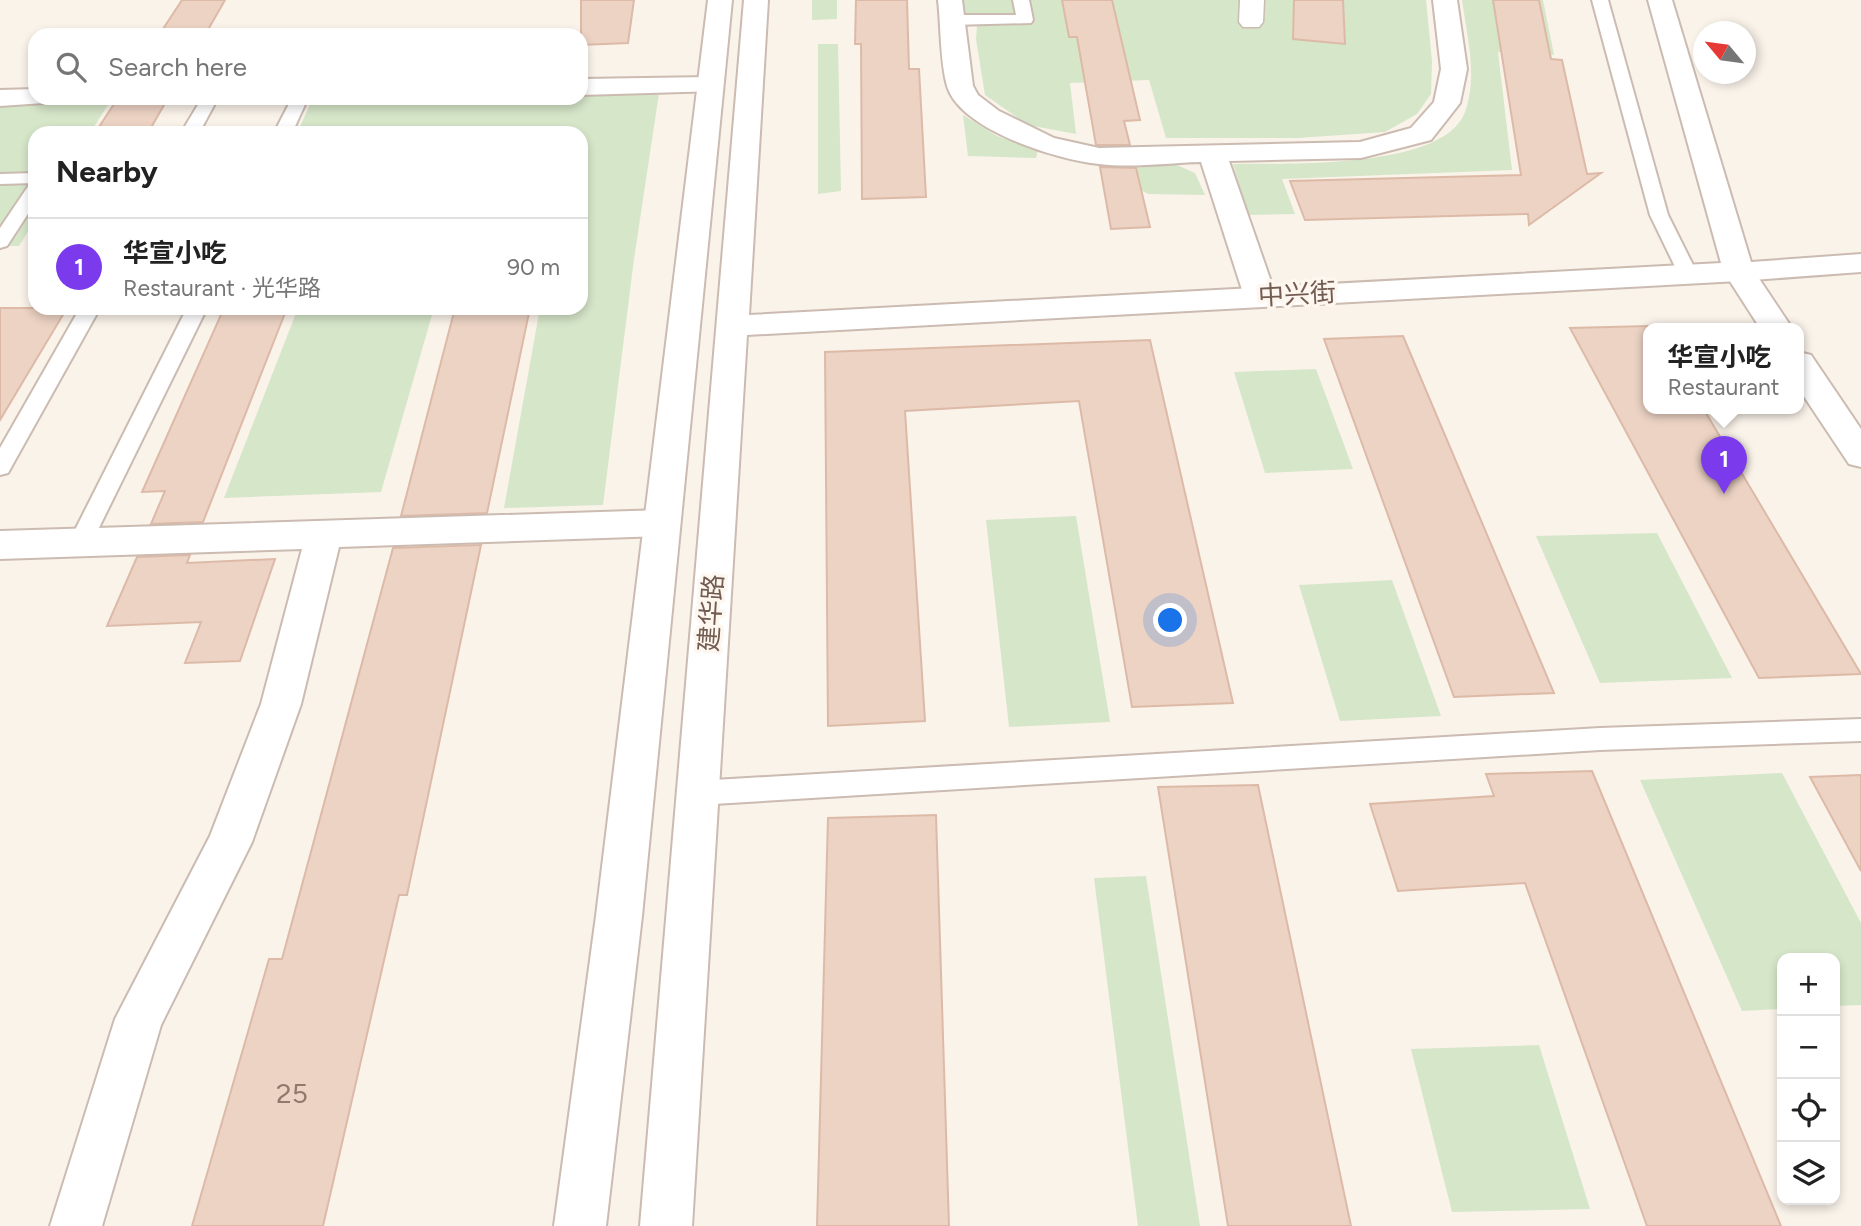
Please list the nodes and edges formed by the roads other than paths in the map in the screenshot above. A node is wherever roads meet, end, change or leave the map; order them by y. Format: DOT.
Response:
graph roads {
  1 [pos="757,0"];
  2 [pos="1021,0"];
  3 [pos="1445,0"];
  4 [pos="1600,0"];
  5 [pos="1660,0"];
  6 [pos="950,10"];
  7 [pos="718,17"];
  8 [pos="709,85"];
  9 [pos="588,87"];
  10 [pos="28,97"];
  11 [pos="0,98"];
  12 [pos="206,105"];
  13 [pos="297,105"];
  14 [pos="194,126"];
  15 [pos="286,126"];
  16 [pos="1213,155"];
  17 [pos="28,178"];
  18 [pos="0,179"];
  19 [pos="28,200"];
  20 [pos="0,242"];
  21 [pos="1861,263"];
  22 [pos="1739,272"];
  23 [pos="1688,275"];
  24 [pos="1260,296"];
  25 [pos="86,315"];
  26 [pos="194,315"];
  27 [pos="1773,323"];
  28 [pos="732,326"];
  29 [pos="1804,370"];
  30 [pos="1861,455"];
  31 [pos="0,467"];
  32 [pos="662,523"];
  33 [pos="324,534"];
  34 [pos="81,542"];
  35 [pos="0,545"];
  36 [pos="1861,730"];
  37 [pos="697,793"];
  38 [pos="76,1226"];
  39 [pos="580,1226"];
  40 [pos="666,1226"];
  1 -- 28 [label="street, 建华路"];
  2 -- 6 [label="lane"];
  3 -- 16 [label="street"];
  4 -- 23 [label="lane"];
  5 -- 22 [label="street"];
  6 -- 16 [label="street"];
  7 -- 8 [label="street"];
  8 -- 9 [label="street"];
  8 -- 32 [label="street"];
  10 -- 11 [label="street"];
  12 -- 14 [label="lane"];
  13 -- 15 [label="lane"];
  16 -- 24 [label="street"];
  17 -- 18 [label="lane"];
  19 -- 20 [label="lane"];
  21 -- 22 [label="street, 中兴街"];
  22 -- 23 [label="street, 中兴街"];
  22 -- 27 [label="street"];
  23 -- 24 [label="street, 中兴街"];
  24 -- 28 [label="street, 中兴街"];
  25 -- 31 [label="lane"];
  26 -- 34 [label="lane"];
  28 -- 37 [label="street, 建华路"];
  29 -- 30 [label="street"];
  32 -- 33 [label="street"];
  32 -- 39 [label="street"];
  33 -- 34 [label="street"];
  33 -- 38 [label="street"];
  34 -- 35 [label="street"];
  36 -- 37 [label="lane"];
  37 -- 40 [label="street, 建华路"];
}
